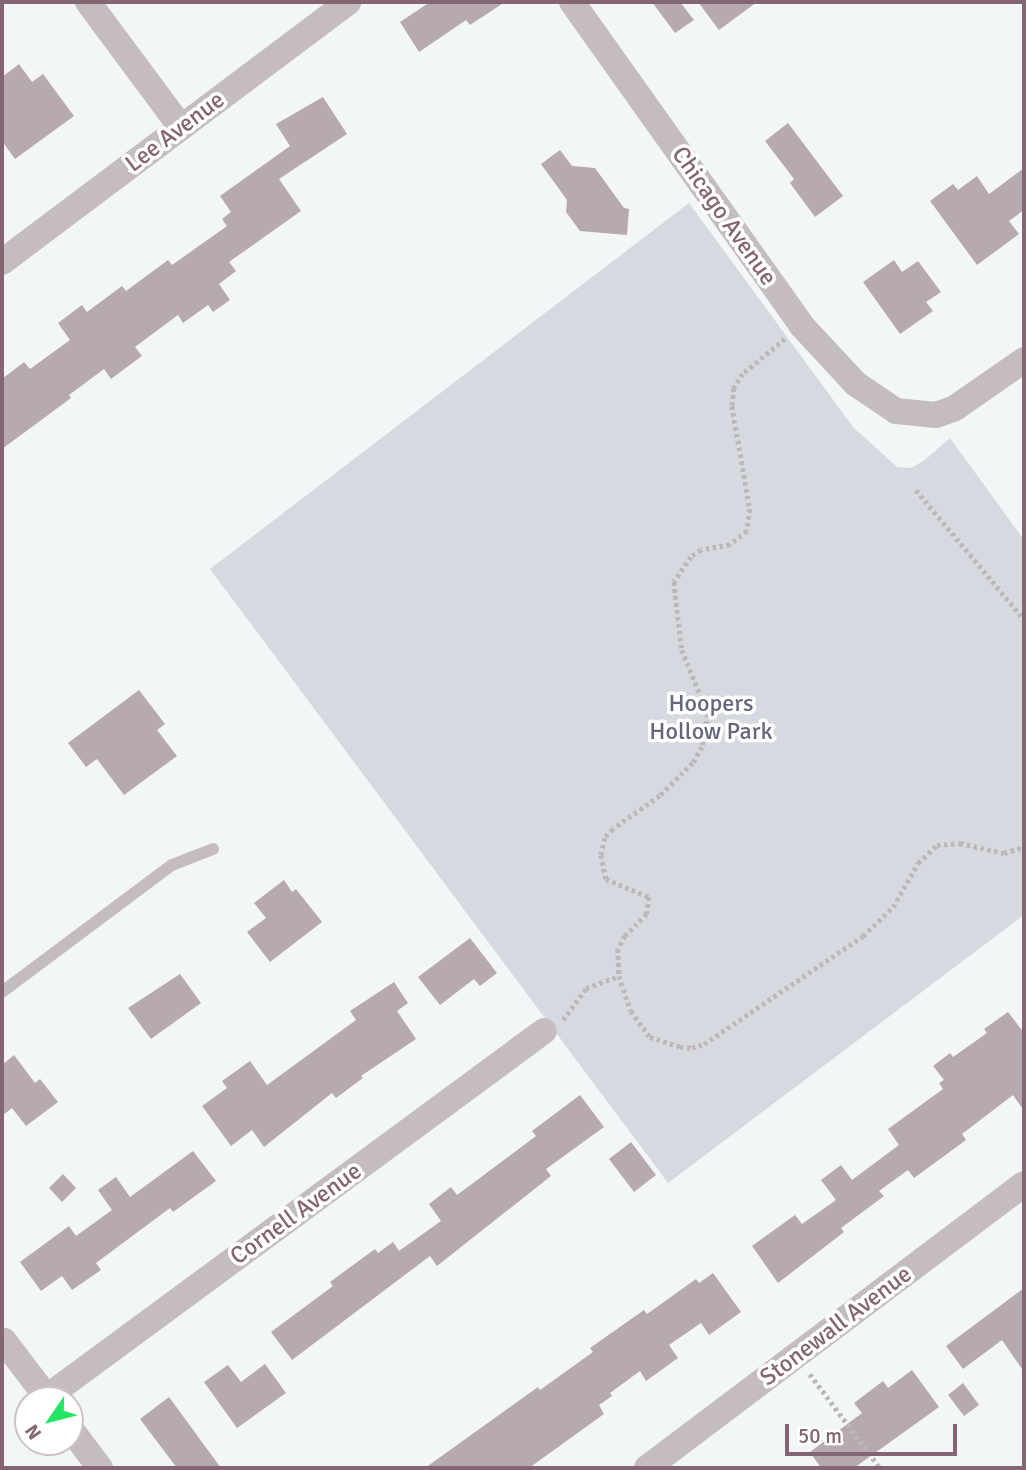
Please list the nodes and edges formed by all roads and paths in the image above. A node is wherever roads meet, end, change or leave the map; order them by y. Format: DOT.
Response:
graph roads {
  1 [pos="88,2"];
  2 [pos="348,2"];
  3 [pos="572,2"];
  4 [pos="181,127"];
  5 [pos="2,261"];
  6 [pos="802,326"];
  7 [pos="1024,360"];
  8 [pos="916,490"];
  9 [pos="1024,618"];
  10 [pos="1024,847"];
  11 [pos="213,849"];
  12 [pos="619,976"];
  13 [pos="2,992"];
  14 [pos="544,1031"];
  15 [pos="1024,1184"];
  16 [pos="4,1341"];
  17 [pos="796,1356"];
  18 [pos="38,1386"];
  19 [pos="66,1386"];
  20 [pos="84,1447"];
  21 [pos="100,1468"];
  22 [pos="647,1468"];
  23 [pos="880,1468"];
  1 -- 4 [label="street"];
  2 -- 4 [label="street, Lee Avenue"];
  3 -- 6 [label="street, Chicago Avenue"];
  4 -- 5 [label="street, Lee Avenue"];
  6 -- 7 [label="street, Chicago Avenue"];
  6 -- 12 [label="path"];
  8 -- 9 [label="path"];
  10 -- 12 [label="path"];
  11 -- 13 [label="lane"];
  12 -- 14 [label="path"];
  14 -- 19 [label="street, Cornell Avenue"];
  15 -- 17 [label="street, Stonewall Avenue"];
  16 -- 18 [label="street"];
  17 -- 22 [label="street, Stonewall Avenue"];
  17 -- 23 [label="path"];
  20 -- 21 [label="street"];
}
